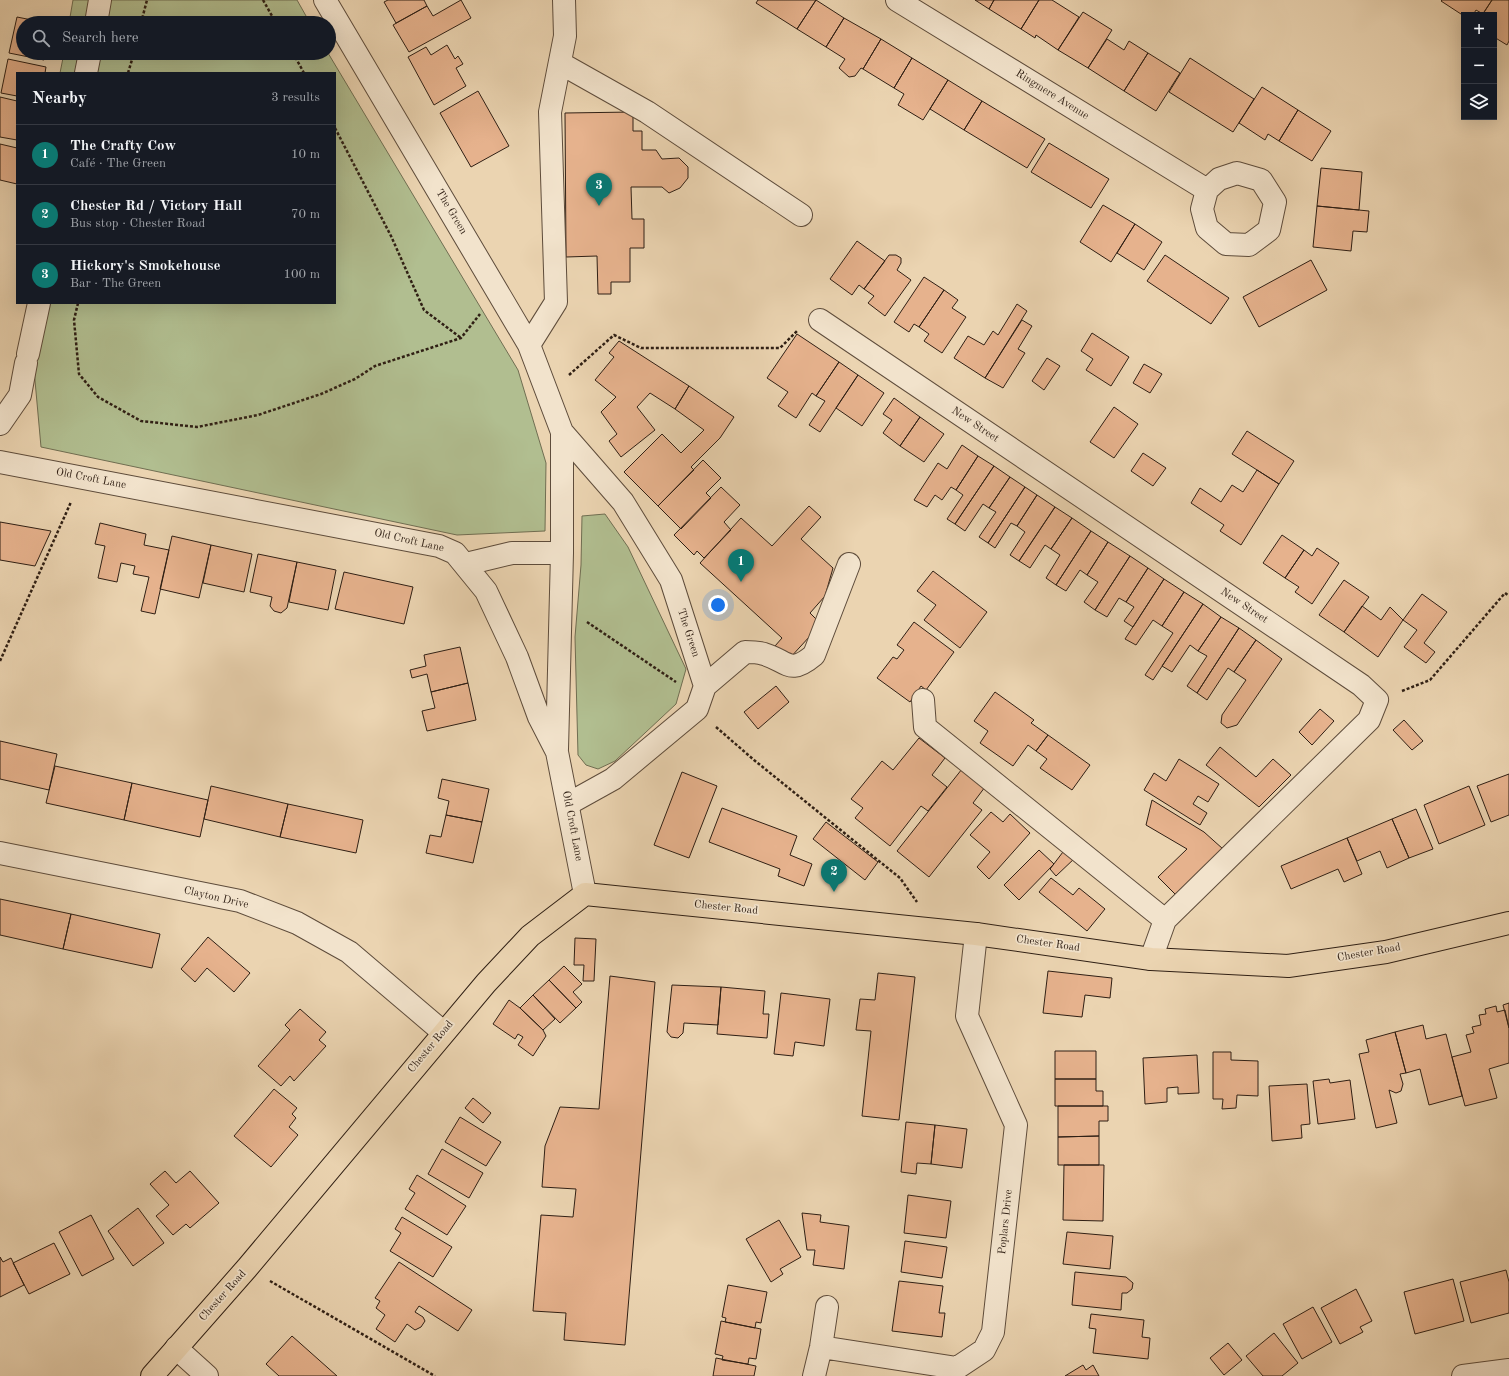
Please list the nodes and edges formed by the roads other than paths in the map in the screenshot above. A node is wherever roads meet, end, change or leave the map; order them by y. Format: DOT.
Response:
graph roads {
  1 [pos="100,0"];
  2 [pos="325,0"];
  3 [pos="564,0"];
  4 [pos="898,0"];
  5 [pos="97,16"];
  6 [pos="334,16"];
  7 [pos="336,19"];
  8 [pos="89,60"];
  9 [pos="560,63"];
  10 [pos="86,72"];
  11 [pos="1207,190"];
  12 [pos="801,214"];
  13 [pos="39,304"];
  14 [pos="820,320"];
  15 [pos="529,345"];
  16 [pos="0,424"];
  17 [pos="562,432"];
  18 [pos="0,462"];
  19 [pos="562,553"];
  20 [pos="466,564"];
  21 [pos="848,564"];
  22 [pos="701,698"];
  23 [pos="923,700"];
  24 [pos="557,752"];
  25 [pos="568,804"];
  26 [pos="0,853"];
  27 [pos="586,894"];
  28 [pos="1165,920"];
  29 [pos="1509,923"];
  30 [pos="976,934"];
  31 [pos="1151,959"];
  32 [pos="443,1032"];
  33 [pos="827,1307"];
  34 [pos="821,1347"];
  35 [pos="176,1348"];
  36 [pos="1509,1370"];
  37 [pos="152,1376"];
  38 [pos="207,1376"];
  39 [pos="814,1376"];
  40 [pos="1463,1376"];
  1 -- 5 [label="street"];
  2 -- 6 [label="street, The Green"];
  3 -- 9 [label="street"];
  4 -- 11 [label="street, Ringmere Avenue"];
  7 -- 15 [label="street, The Green"];
  8 -- 10 [label="street"];
  9 -- 12 [label="street"];
  9 -- 15 [label="street"];
  13 -- 16 [label="street"];
  14 -- 28 [label="street, New Street"];
  15 -- 17 [label="street, The Green"];
  17 -- 19 [label="street, The Green"];
  17 -- 22 [label="street, The Green"];
  18 -- 20 [label="street, Old Croft Lane"];
  19 -- 20 [label="street"];
  19 -- 24 [label="street, The Green"];
  20 -- 24 [label="street, Old Croft Lane"];
  21 -- 22 [label="street"];
  22 -- 25 [label="street"];
  23 -- 28 [label="street"];
  24 -- 25 [label="street, Old Croft Lane"];
  25 -- 27 [label="street, Old Croft Lane"];
  26 -- 32 [label="street, Clayton Drive"];
  27 -- 30 [label="main road, Chester Road"];
  27 -- 32 [label="main road, Chester Road"];
  28 -- 31 [label="street"];
  29 -- 31 [label="main road, Chester Road"];
  30 -- 31 [label="main road, Chester Road"];
  30 -- 34 [label="street, Poplars Drive"];
  32 -- 35 [label="main road, Chester Road"];
  33 -- 34 [label="street"];
  34 -- 39 [label="street"];
  35 -- 37 [label="main road, Chester Road"];
  35 -- 38 [label="street"];
  36 -- 40 [label="street"];
}
